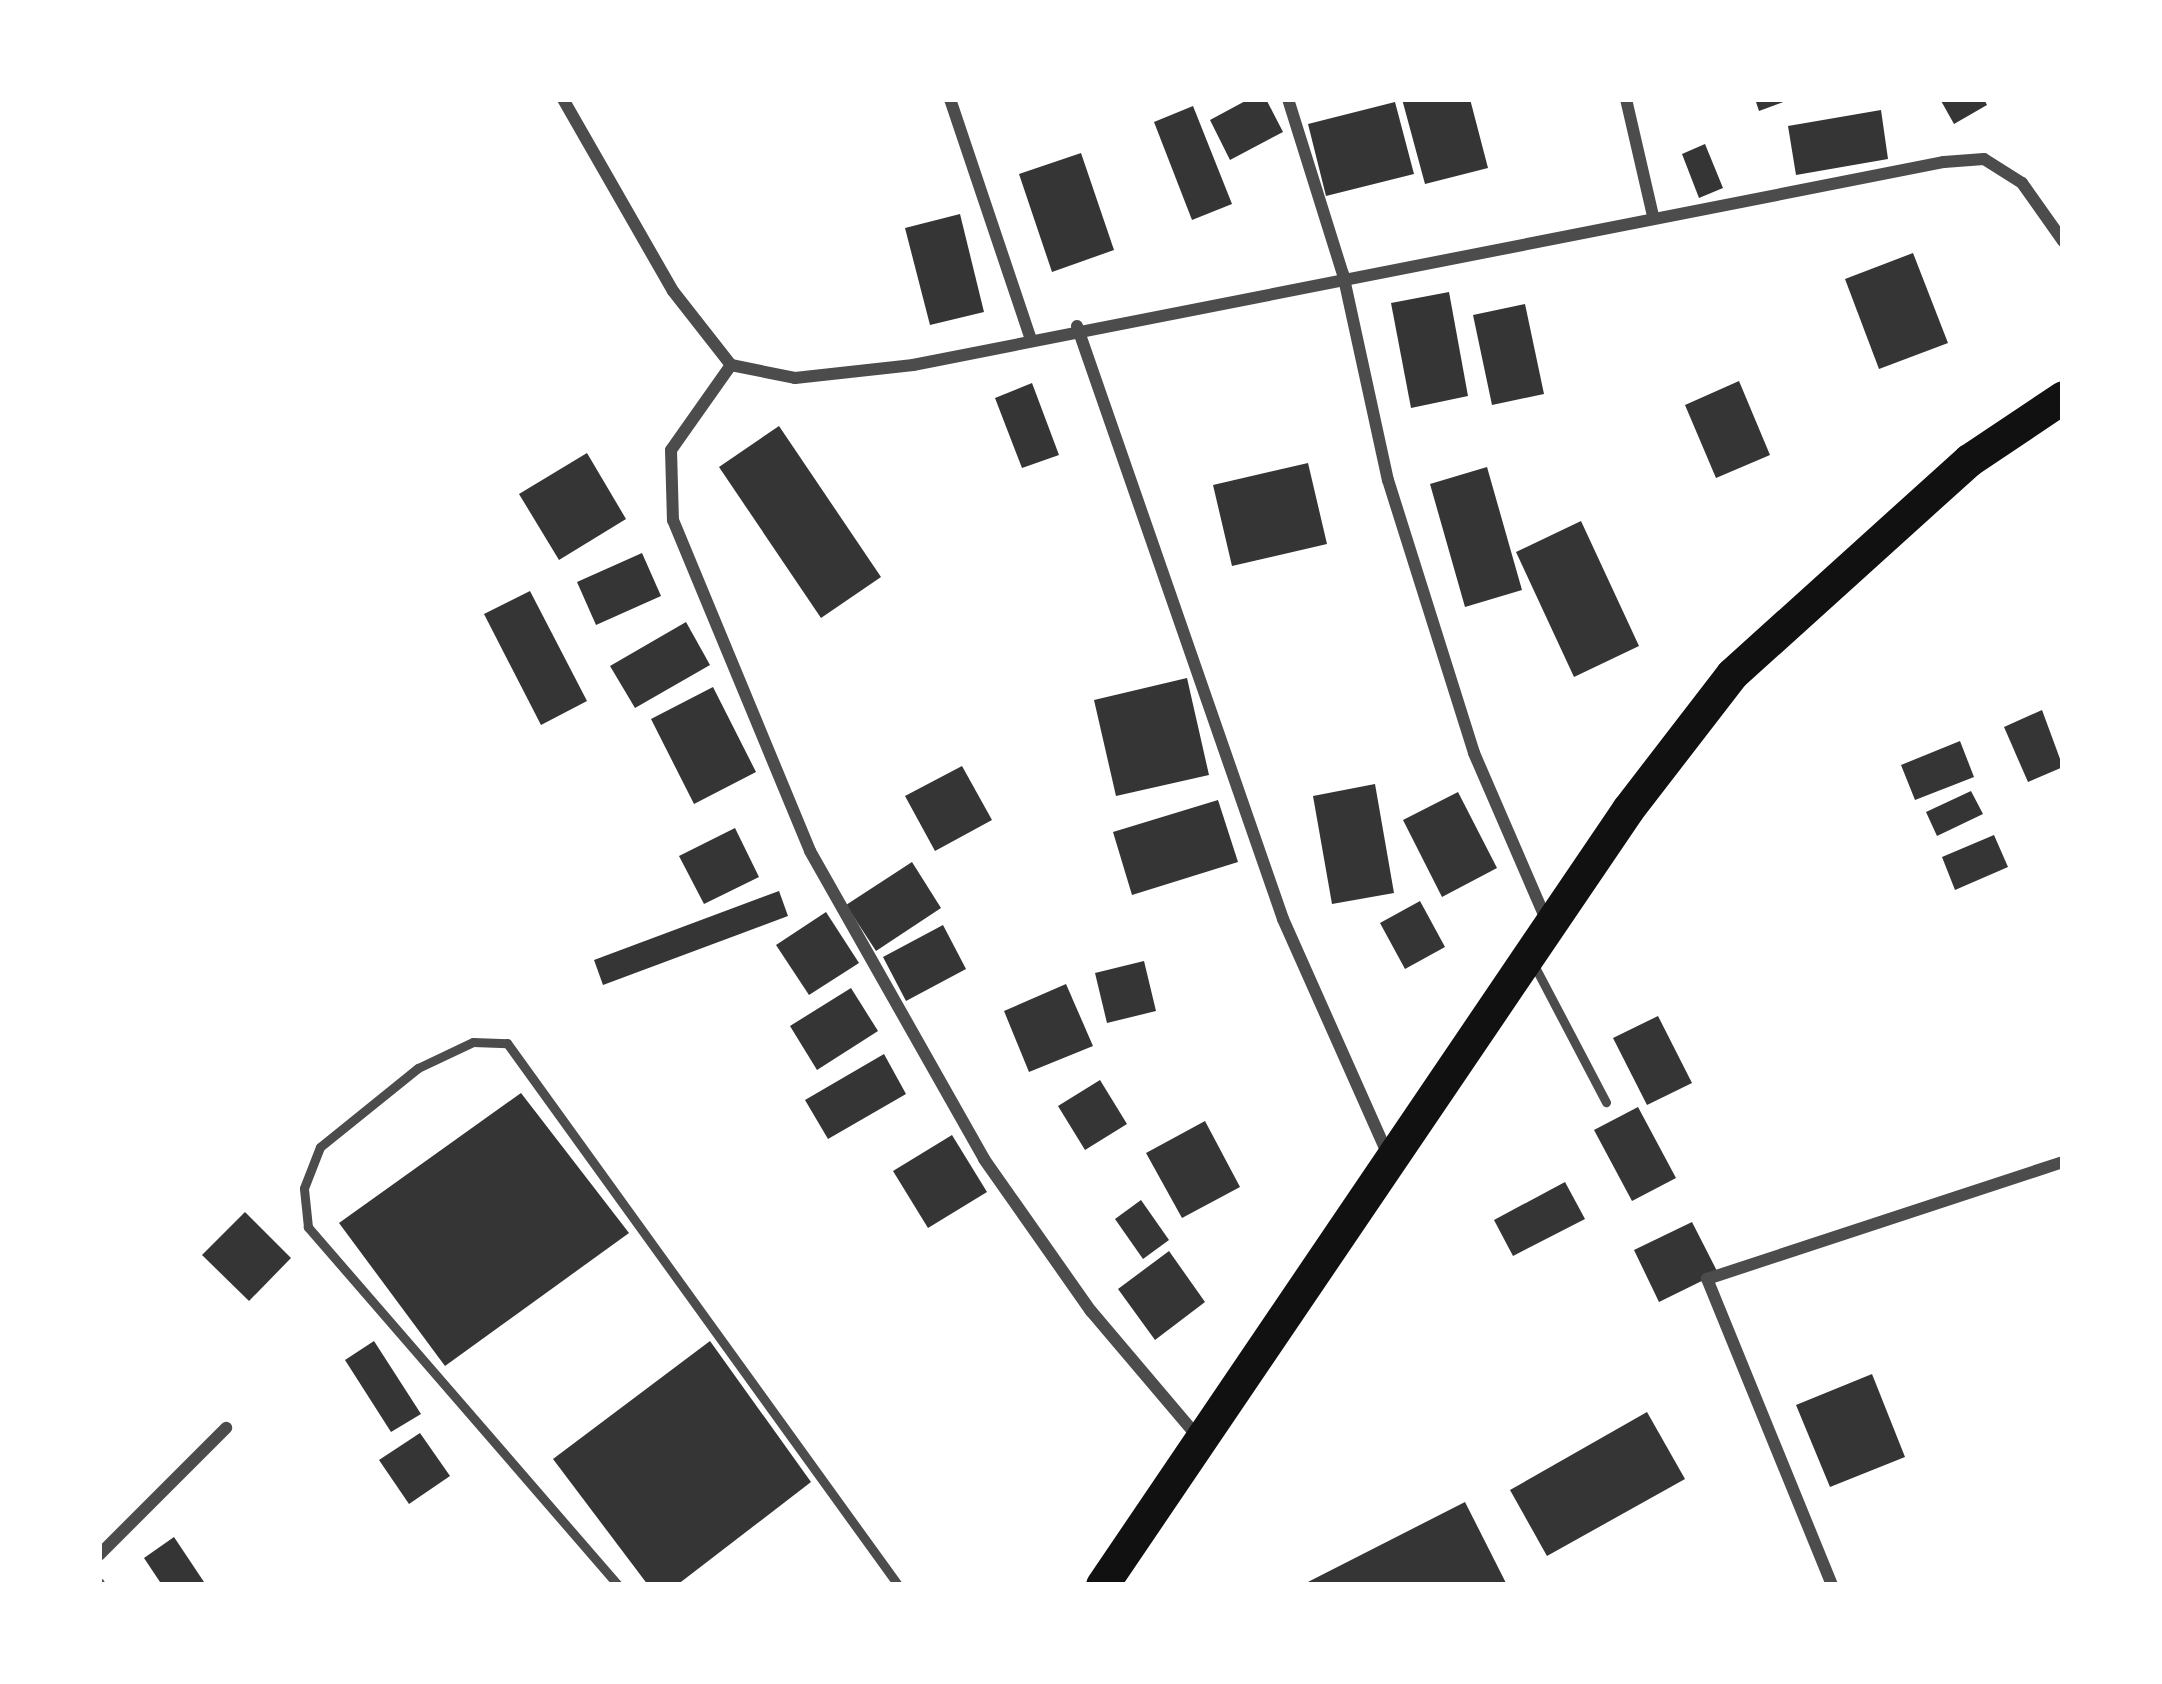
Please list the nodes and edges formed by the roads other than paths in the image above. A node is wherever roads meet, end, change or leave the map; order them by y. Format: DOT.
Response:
graph roads {
  1 [pos="563,99"];
  2 [pos="950,99"];
  3 [pos="1288,99"];
  4 [pos="1626,99"];
  5 [pos="1653,217"];
  6 [pos="2063,241"];
  7 [pos="1343,274"];
  8 [pos="1076,326"];
  9 [pos="1030,338"];
  10 [pos="731,365"];
  11 [pos="2063,398"];
  12 [pos="1549,925"];
  13 [pos="1528,955"];
  14 [pos="1606,1102"];
  15 [pos="1389,1157"];
  16 [pos="2063,1162"];
  17 [pos="226,1427"];
  18 [pos="1199,1438"];
  19 [pos="99,1555"];
  20 [pos="618,1585"];
  21 [pos="898,1585"];
  22 [pos="1102,1585"];
  23 [pos="1832,1585"];
  1 -- 10 [label="street"];
  2 -- 9 [label="street"];
  3 -- 7 [label="street"];
  4 -- 5 [label="street"];
  5 -- 6 [label="street"];
  5 -- 7 [label="street"];
  7 -- 8 [label="street"];
  7 -- 12 [label="street"];
  8 -- 9 [label="street"];
  8 -- 15 [label="street"];
  9 -- 10 [label="street"];
  10 -- 18 [label="street"];
  11 -- 12 [label="highway"];
  12 -- 13 [label="highway"];
  13 -- 14 [label="lane"];
  13 -- 15 [label="highway"];
  15 -- 18 [label="highway"];
  16 -- 23 [label="street"];
  17 -- 19 [label="street"];
  18 -- 22 [label="highway"];
  20 -- 21 [label="lane"];
}
